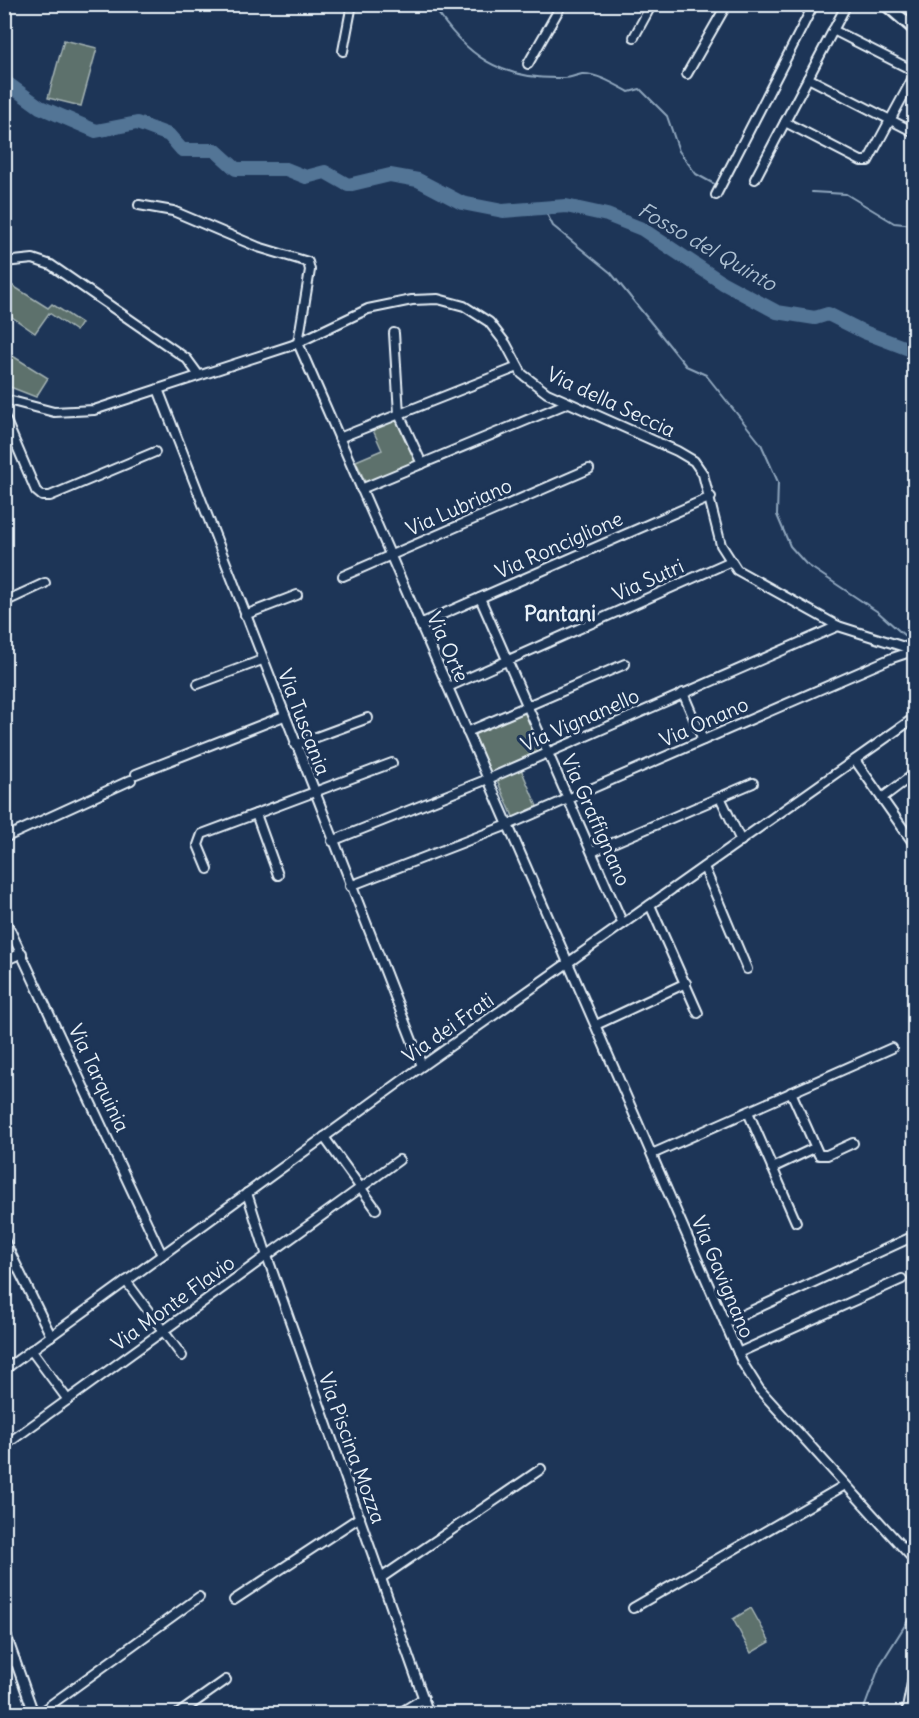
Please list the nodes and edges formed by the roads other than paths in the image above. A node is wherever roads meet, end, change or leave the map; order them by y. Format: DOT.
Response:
graph roads {
  1 [pos="352,4"];
  2 [pos="562,4"];
  3 [pos="652,4"];
  4 [pos="727,4"];
  5 [pos="814,4"];
  6 [pos="847,4"];
  7 [pos="885,4"];
  8 [pos="915,29"];
  9 [pos="833,30"];
  10 [pos="634,37"];
  11 [pos="343,51"];
  12 [pos="528,64"];
  13 [pos="915,71"];
  14 [pos="687,74"];
  15 [pos="915,76"];
  16 [pos="808,78"];
  17 [pos="891,120"];
  18 [pos="785,122"];
  19 [pos="915,132"];
  20 [pos="755,179"];
  21 [pos="716,195"];
  22 [pos="140,205"];
  23 [pos="4,262"];
  24 [pos="394,333"];
  25 [pos="298,343"];
  26 [pos="518,367"];
  27 [pos="198,374"];
  28 [pos="158,389"];
  29 [pos="4,399"];
  30 [pos="568,403"];
  31 [pos="399,414"];
  32 [pos="4,416"];
  33 [pos="339,438"];
  34 [pos="155,452"];
  35 [pos="422,464"];
  36 [pos="588,469"];
  37 [pos="361,489"];
  38 [pos="711,497"];
  39 [pos="390,555"];
  40 [pos="729,562"];
  41 [pos="343,576"];
  42 [pos="45,583"];
  43 [pos="297,596"];
  44 [pos="480,598"];
  45 [pos="4,602"];
  46 [pos="245,615"];
  47 [pos="420,624"];
  48 [pos="838,626"];
  49 [pos="915,650"];
  50 [pos="262,660"];
  51 [pos="507,661"];
  52 [pos="625,664"];
  53 [pos="198,684"];
  54 [pos="448,687"];
  55 [pos="683,693"];
  56 [pos="527,706"];
  57 [pos="284,716"];
  58 [pos="368,717"];
  59 [pos="915,718"];
  60 [pos="467,732"];
  61 [pos="703,740"];
  62 [pos="296,745"];
  63 [pos="548,752"];
  64 [pos="855,760"];
  65 [pos="392,763"];
  66 [pos="915,774"];
  67 [pos="488,778"];
  68 [pos="753,783"];
  69 [pos="314,792"];
  70 [pos="720,797"];
  71 [pos="882,798"];
  72 [pos="568,800"];
  73 [pos="256,814"];
  74 [pos="508,825"];
  75 [pos="4,838"];
  76 [pos="332,841"];
  77 [pos="741,841"];
  78 [pos="915,844"];
  79 [pos="591,852"];
  80 [pos="704,867"];
  81 [pos="208,869"];
  82 [pos="278,875"];
  83 [pos="350,886"];
  84 [pos="650,905"];
  85 [pos="4,917"];
  86 [pos="623,924"];
  87 [pos="22,953"];
  88 [pos="4,962"];
  89 [pos="569,963"];
  90 [pos="747,969"];
  91 [pos="686,983"];
  92 [pos="698,1013"];
  93 [pos="596,1025"];
  94 [pos="892,1048"];
  95 [pos="422,1066"];
  96 [pos="791,1092"];
  97 [pos="748,1112"];
  98 [pos="324,1137"];
  99 [pos="854,1143"];
  100 [pos="810,1150"];
  101 [pos="652,1154"];
  102 [pos="399,1160"];
  103 [pos="772,1167"];
  104 [pos="361,1187"];
  105 [pos="248,1193"];
  106 [pos="376,1209"];
  107 [pos="796,1222"];
  108 [pos="915,1236"];
  109 [pos="4,1240"];
  110 [pos="162,1254"];
  111 [pos="267,1256"];
  112 [pos="902,1279"];
  113 [pos="126,1281"];
  114 [pos="725,1323"];
  115 [pos="163,1331"];
  116 [pos="51,1336"];
  117 [pos="31,1350"];
  118 [pos="738,1353"];
  119 [pos="182,1356"];
  120 [pos="6,1366"];
  121 [pos="68,1400"];
  122 [pos="4,1446"];
  123 [pos="541,1469"];
  124 [pos="845,1485"];
  125 [pos="360,1518"];
  126 [pos="915,1560"];
  127 [pos="381,1578"];
  128 [pos="199,1597"];
  129 [pos="234,1600"];
  130 [pos="633,1608"];
  131 [pos="4,1629"];
  132 [pos="15,1660"];
  133 [pos="4,1666"];
  134 [pos="915,1672"];
  135 [pos="226,1680"];
  136 [pos="423,1698"];
  137 [pos="36,1713"];
  138 [pos="178,1713"];
  139 [pos="398,1713"];
  140 [pos="429,1713"];
  141 [pos="906,1713"];
  1 -- 11 [label="street"];
  2 -- 12 [label="street"];
  3 -- 10 [label="street"];
  4 -- 14 [label="street"];
  5 -- 21 [label="street"];
  6 -- 9 [label="street"];
  7 -- 8 [label="main road"];
  9 -- 13 [label="street"];
  9 -- 16 [label="street"];
  15 -- 17 [label="street"];
  16 -- 17 [label="street"];
  16 -- 18 [label="street"];
  17 -- 18 [label="street"];
  17 -- 19 [label="street"];
  18 -- 20 [label="street"];
  22 -- 25 [label="street"];
  23 -- 27 [label="street"];
  24 -- 31 [label="street"];
  25 -- 26 [label="street, Via della Seccia"];
  25 -- 27 [label="street, Via della Seccia"];
  25 -- 33 [label="street, Via Orte"];
  26 -- 30 [label="street, Via della Seccia"];
  26 -- 31 [label="street"];
  27 -- 28 [label="street, Via della Seccia"];
  28 -- 29 [label="street, Via della Seccia"];
  28 -- 46 [label="street, Via Tuscania"];
  30 -- 35 [label="street"];
  30 -- 38 [label="street, Via della Seccia"];
  31 -- 33 [label="street"];
  31 -- 35 [label="street"];
  32 -- 34 [label="street"];
  33 -- 37 [label="street, Via Orte"];
  35 -- 37 [label="street"];
  36 -- 39 [label="street, Via Lubriano"];
  37 -- 39 [label="street, Via Orte"];
  38 -- 40 [label="street, Via della Seccia"];
  38 -- 44 [label="street, Via Ronciglione"];
  39 -- 41 [label="street, Via Lubriano"];
  39 -- 47 [label="street, Via Orte"];
  40 -- 48 [label="street, Via della Seccia"];
  40 -- 51 [label="street, Via Sutri"];
  42 -- 45 [label="street"];
  43 -- 46 [label="street"];
  44 -- 47 [label="street, Via Ronciglione"];
  44 -- 51 [label="street, Via Graffignano"];
  46 -- 50 [label="street, Via Tuscania"];
  47 -- 54 [label="street, Via Orte"];
  48 -- 49 [label="street, Via della Seccia"];
  48 -- 55 [label="street, Via Vignanello"];
  49 -- 61 [label="street, Via Onano"];
  50 -- 53 [label="street"];
  50 -- 57 [label="street, Via Tuscania"];
  51 -- 54 [label="street, Via Sutri"];
  51 -- 56 [label="street, Via Graffignano"];
  52 -- 56 [label="street"];
  54 -- 60 [label="street, Via Orte"];
  55 -- 61 [label="street"];
  55 -- 63 [label="street, Via Vignanello"];
  56 -- 60 [label="street"];
  56 -- 63 [label="street, Via Graffignano"];
  57 -- 62 [label="street, Via Tuscania"];
  57 -- 75 [label="street"];
  58 -- 62 [label="street"];
  59 -- 64 [label="street, Via dei Frati"];
  60 -- 67 [label="street, Via Orte"];
  61 -- 72 [label="street, Via Onano"];
  62 -- 69 [label="street, Via Tuscania"];
  63 -- 67 [label="street, Via Vignanello"];
  63 -- 72 [label="street, Via Graffignano"];
  64 -- 71 [label="street"];
  64 -- 77 [label="street, Via dei Frati"];
  65 -- 69 [label="street"];
  66 -- 71 [label="street"];
  67 -- 74 [label="street, Via Orte"];
  67 -- 76 [label="street, Via Vignanello"];
  68 -- 70 [label="street"];
  69 -- 73 [label="street"];
  69 -- 76 [label="street, Via Tuscania"];
  70 -- 77 [label="street"];
  70 -- 79 [label="street"];
  71 -- 78 [label="street"];
  72 -- 74 [label="street, Via Onano"];
  72 -- 79 [label="street, Via Graffignano"];
  73 -- 81 [label="street"];
  73 -- 82 [label="street"];
  74 -- 83 [label="street, Via Onano"];
  74 -- 89 [label="street, Via Orte"];
  76 -- 83 [label="street, Via Tuscania"];
  77 -- 80 [label="street, Via dei Frati"];
  79 -- 86 [label="street, Via Graffignano"];
  80 -- 84 [label="street, Via dei Frati"];
  80 -- 90 [label="street"];
  83 -- 95 [label="street, Via Tuscania"];
  84 -- 86 [label="street, Via dei Frati"];
  84 -- 91 [label="street"];
  85 -- 87 [label="street, Via Tarquinia"];
  86 -- 89 [label="street, Via dei Frati"];
  87 -- 88 [label="street"];
  87 -- 110 [label="street, Via Tarquinia"];
  89 -- 93 [label="street, Via Gavignano"];
  89 -- 95 [label="street, Via dei Frati"];
  91 -- 92 [label="street"];
  91 -- 93 [label="street"];
  93 -- 101 [label="street, Via Gavignano"];
  94 -- 96 [label="street"];
  95 -- 98 [label="street, Via dei Frati"];
  96 -- 97 [label="street"];
  96 -- 99 [label="street"];
  97 -- 101 [label="street"];
  97 -- 103 [label="street"];
  98 -- 104 [label="street"];
  98 -- 105 [label="street, Via dei Frati"];
  100 -- 103 [label="street"];
  101 -- 114 [label="street, Via Gavignano"];
  102 -- 104 [label="street, Via Monte Flavio"];
  103 -- 107 [label="street"];
  104 -- 106 [label="street"];
  104 -- 111 [label="street, Via Monte Flavio"];
  105 -- 110 [label="street, Via dei Frati"];
  105 -- 111 [label="street, Via Piscina Mozza"];
  108 -- 114 [label="street"];
  109 -- 116 [label="street"];
  110 -- 113 [label="street, Via dei Frati"];
  111 -- 115 [label="street, Via Monte Flavio"];
  111 -- 125 [label="street, Via Piscina Mozza"];
  112 -- 118 [label="street"];
  113 -- 115 [label="street"];
  113 -- 116 [label="street, Via dei Frati"];
  114 -- 118 [label="street, Via Gavignano"];
  115 -- 119 [label="street"];
  115 -- 121 [label="street, Via Monte Flavio"];
  116 -- 117 [label="street, Via dei Frati"];
  117 -- 120 [label="street, Via dei Frati"];
  117 -- 121 [label="street"];
  118 -- 124 [label="street, Via Gavignano"];
  121 -- 122 [label="street, Via Monte Flavio"];
  123 -- 127 [label="street"];
  124 -- 126 [label="street, Via Gavignano"];
  124 -- 130 [label="street"];
  125 -- 127 [label="street, Via Piscina Mozza"];
  125 -- 129 [label="street"];
  127 -- 136 [label="street, Via Piscina Mozza"];
  128 -- 137 [label="street"];
  131 -- 132 [label="street"];
  132 -- 133 [label="street"];
  132 -- 137 [label="street"];
  134 -- 141 [label="street"];
  135 -- 138 [label="street"];
  136 -- 139 [label="street"];
  136 -- 140 [label="street, Via Piscina Mozza"];
}
